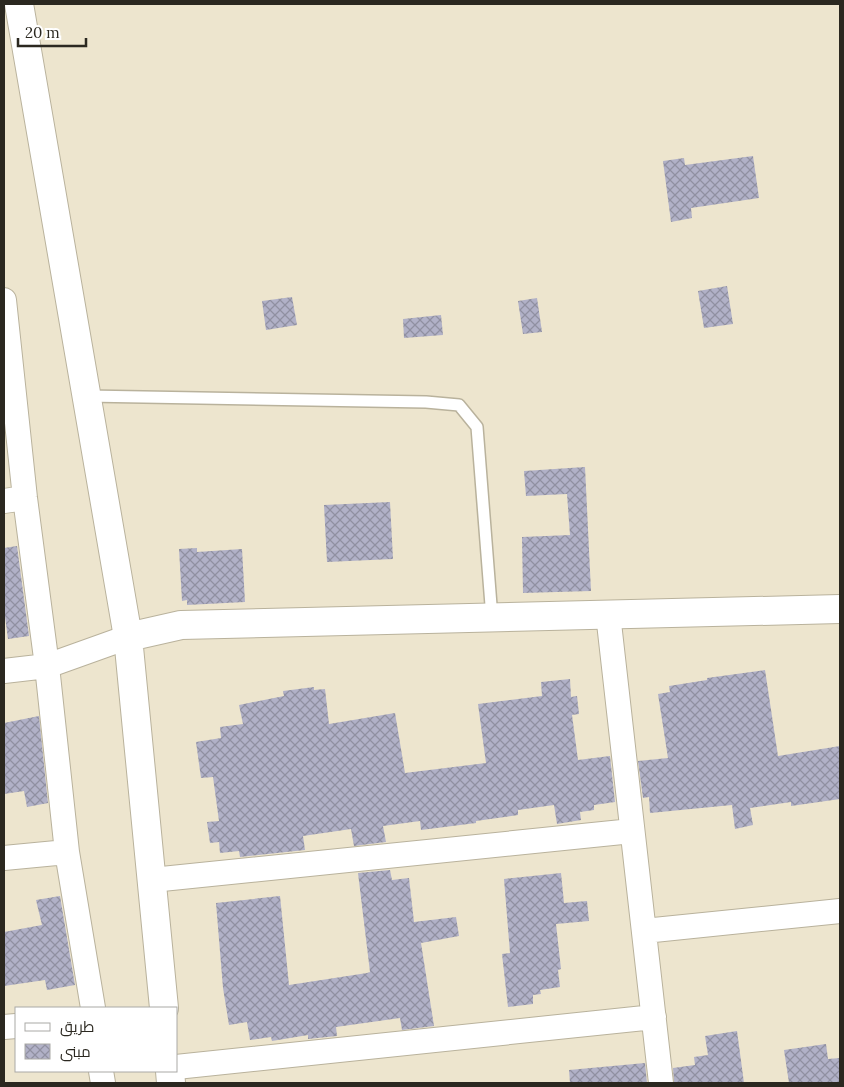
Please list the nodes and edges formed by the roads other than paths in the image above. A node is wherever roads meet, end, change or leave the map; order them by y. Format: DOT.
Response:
graph roads {
  1 [pos="19,4"];
  2 [pos="4,300"];
  3 [pos="6,340"];
  4 [pos="86,396"];
  5 [pos="15,500"];
  6 [pos="840,610"];
  7 [pos="608,614"];
  8 [pos="492,618"];
  9 [pos="128,637"];
  10 [pos="47,666"];
  11 [pos="4,671"];
  12 [pos="632,831"];
  13 [pos="67,852"];
  14 [pos="4,858"];
  15 [pos="152,880"];
  16 [pos="840,911"];
  17 [pos="644,931"];
  18 [pos="92,1007"];
  19 [pos="164,1007"];
  20 [pos="654,1018"];
  21 [pos="178,1067"];
  22 [pos="661,1083"];
  1 -- 4 [label="street"];
  2 -- 3 [label="street"];
  3 -- 5 [label="street"];
  4 -- 8 [label="lane"];
  4 -- 9 [label="street"];
  5 -- 10 [label="street"];
  6 -- 7 [label="street"];
  7 -- 8 [label="street"];
  7 -- 12 [label="street"];
  8 -- 9 [label="street"];
  9 -- 10 [label="street"];
  9 -- 15 [label="street"];
  10 -- 11 [label="street"];
  10 -- 13 [label="street"];
  12 -- 15 [label="street"];
  12 -- 17 [label="street"];
  13 -- 14 [label="street"];
  13 -- 18 [label="street"];
  15 -- 19 [label="street"];
  16 -- 17 [label="street"];
  17 -- 20 [label="street"];
  20 -- 21 [label="street"];
  20 -- 22 [label="street"];
}
